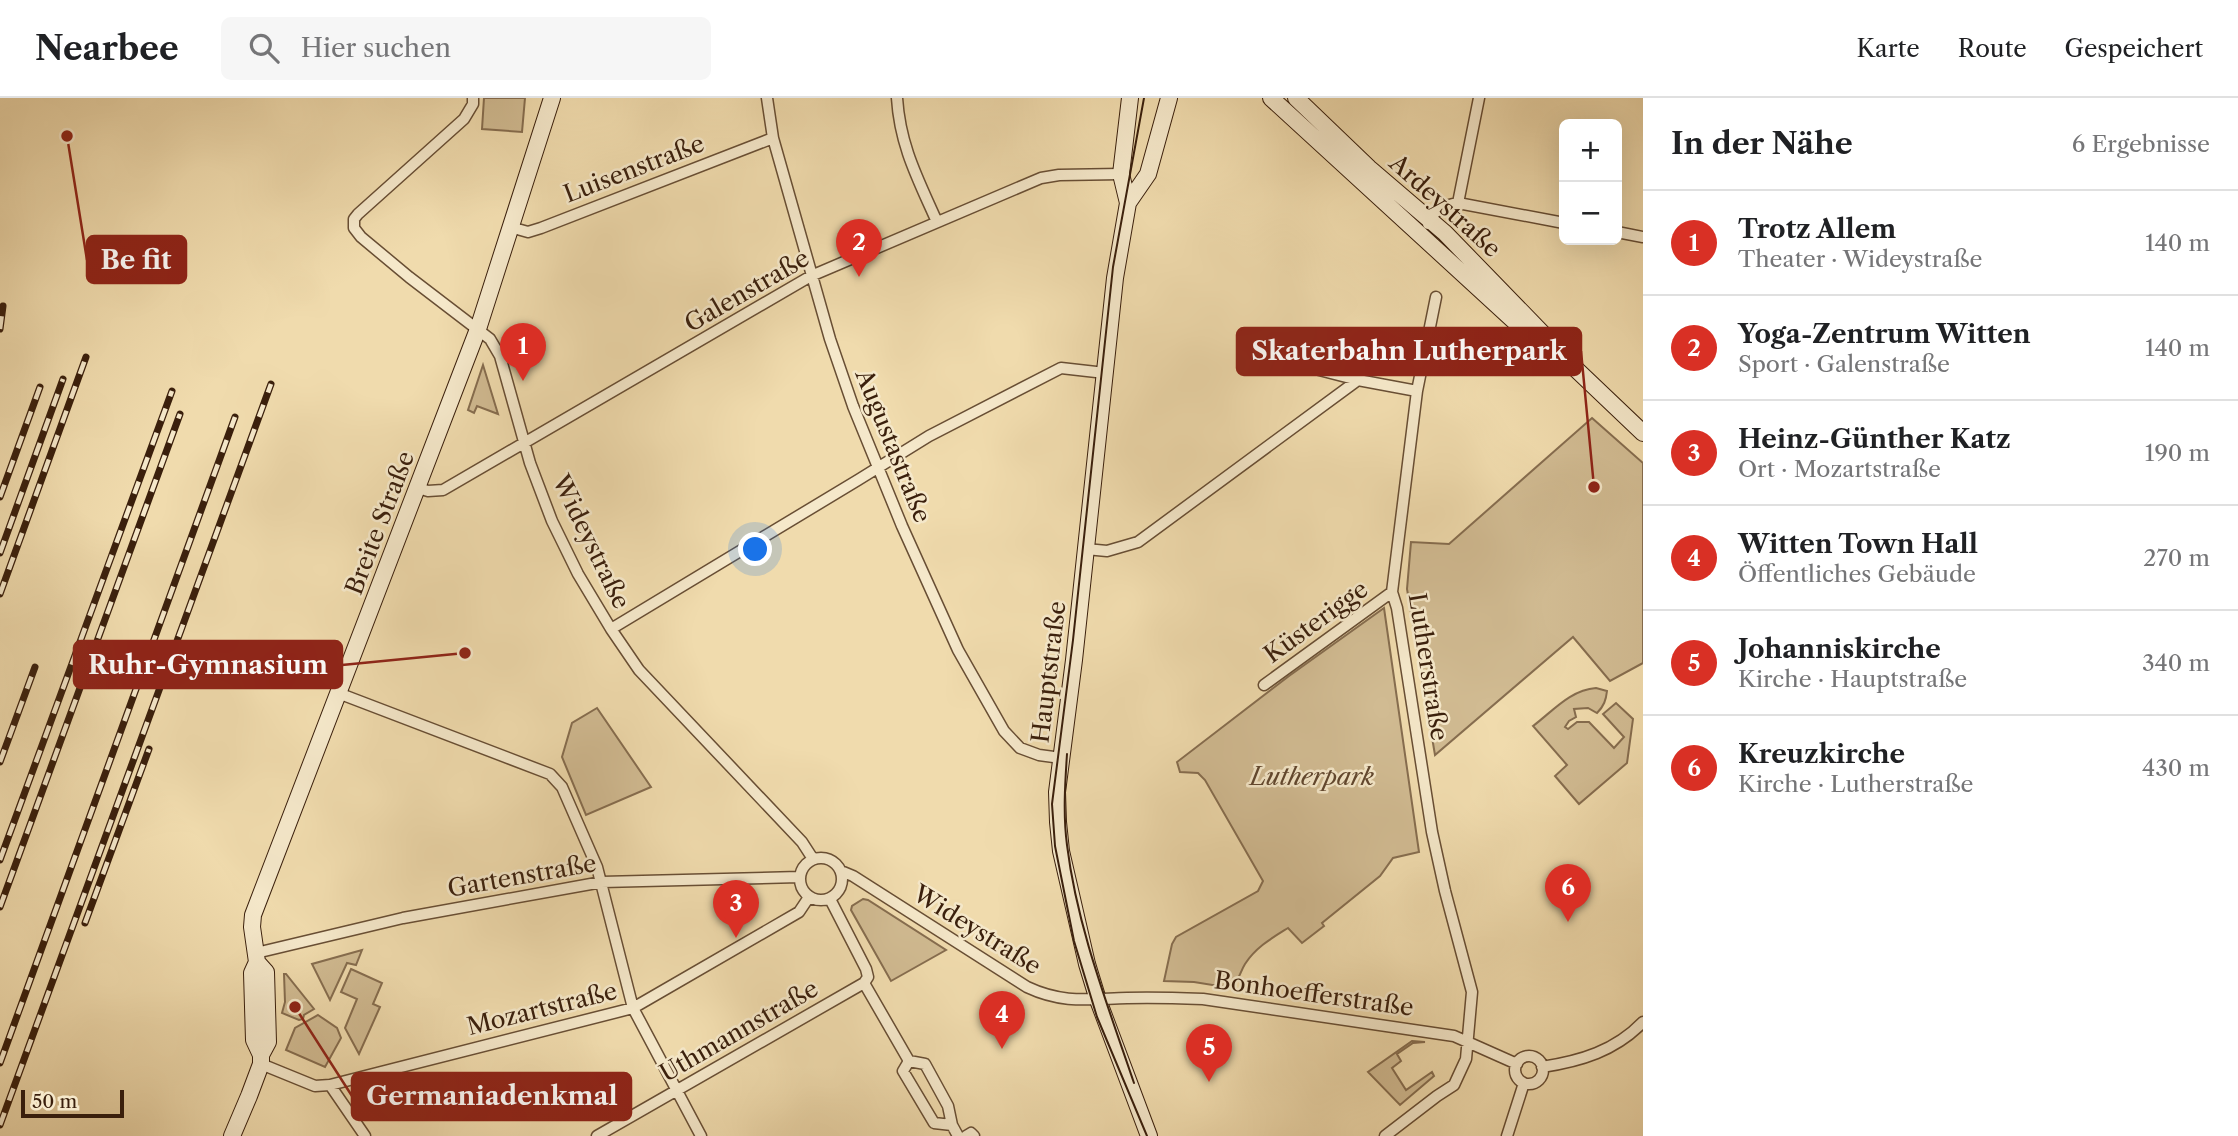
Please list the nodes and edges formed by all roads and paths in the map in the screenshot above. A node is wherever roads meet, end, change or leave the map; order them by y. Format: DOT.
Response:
graph roads {
  1 [pos="473,98"];
  2 [pos="552,98"];
  3 [pos="767,98"];
  4 [pos="897,98"];
  5 [pos="1130,98"];
  6 [pos="1169,98"];
  7 [pos="1271,98"];
  8 [pos="1296,98"];
  9 [pos="1479,98"];
  10 [pos="772,138"];
  11 [pos="1121,174"];
  12 [pos="1128,203"];
  13 [pos="1458,203"];
  14 [pos="1429,218"];
  15 [pos="937,222"];
  16 [pos="1559,222"];
  17 [pos="510,227"];
  18 [pos="1445,233"];
  19 [pos="1622,233"];
  20 [pos="1643,237"];
  21 [pos="1430,244"];
  22 [pos="811,276"];
  23 [pos="1436,297"];
  24 [pos="478,329"];
  25 [pos="1559,352"];
  26 [pos="1257,354"];
  27 [pos="1105,373"];
  28 [pos="1358,380"];
  29 [pos="1417,391"];
  30 [pos="1643,433"];
  31 [pos="526,442"];
  32 [pos="878,467"];
  33 [pos="418,488"];
  34 [pos="1086,549"];
  35 [pos="1392,592"];
  36 [pos="611,629"];
  37 [pos="1264,685"];
  38 [pos="338,693"];
  39 [pos="1061,758"];
  40 [pos="813,859"];
  41 [pos="841,871"];
  42 [pos="799,877"];
  43 [pos="602,882"];
  44 [pos="809,897"];
  45 [pos="830,899"];
  46 [pos="257,957"];
  47 [pos="864,983"];
  48 [pos="1098,1000"];
  49 [pos="633,1008"];
  50 [pos="1643,1022"];
  51 [pos="1631,1034"];
  52 [pos="1643,1040"];
  53 [pos="1468,1042"];
  54 [pos="261,1060"];
  55 [pos="909,1061"];
  56 [pos="1517,1065"];
  57 [pos="1542,1067"];
  58 [pos="1524,1083"];
  59 [pos="330,1085"];
  60 [pos="676,1091"];
  61 [pos="952,1125"];
  62 [pos="232,1136"];
  63 [pos="365,1136"];
  64 [pos="597,1136"];
  65 [pos="701,1136"];
  66 [pos="958,1136"];
  67 [pos="966,1136"];
  68 [pos="974,1136"];
  69 [pos="1150,1136"];
  70 [pos="1385,1136"];
  71 [pos="1507,1136"];
  1 -- 24 [label="street, Wideystraße"];
  2 -- 17 [label="main road, Breite Straße"];
  3 -- 10 [label="street, Augustastraße"];
  4 -- 15 [label="street"];
  5 -- 11 [label="main road, Hauptstraße"];
  6 -- 12 [label="main road, Hauptstraße"];
  7 -- 21 [label="main road"];
  8 -- 14 [label="main road, Ardeystraße"];
  9 -- 13 [label="street"];
  10 -- 17 [label="street, Luisenstraße"];
  10 -- 22 [label="street, Augustastraße"];
  11 -- 12 [label="main road, Hauptstraße"];
  11 -- 15 [label="street, Galenstraße"];
  12 -- 27 [label="main road, Hauptstraße"];
  13 -- 14 [label="street"];
  13 -- 16 [label="street"];
  14 -- 18 [label="main road, Ardeystraße"];
  14 -- 21 [label="street"];
  15 -- 22 [label="street, Galenstraße"];
  17 -- 24 [label="main road, Breite Straße"];
  18 -- 21 [label="street"];
  18 -- 25 [label="main road, Ardeystraße"];
  19 -- 20 [label="street"];
  21 -- 25 [label="main road"];
  22 -- 31 [label="street, Galenstraße"];
  22 -- 32 [label="street, Augustastraße"];
  23 -- 29 [label="street, Lutherstraße"];
  24 -- 31 [label="street, Wideystraße"];
  24 -- 33 [label="main road, Breite Straße"];
  25 -- 30 [label="main road"];
  26 -- 28 [label="street"];
  27 -- 32 [label="street"];
  27 -- 34 [label="main road, Hauptstraße"];
  28 -- 29 [label="street"];
  28 -- 34 [label="street"];
  29 -- 35 [label="street, Lutherstraße"];
  31 -- 33 [label="street, Galenstraße"];
  31 -- 36 [label="street, Wideystraße"];
  32 -- 36 [label="street"];
  32 -- 39 [label="street, Augustastraße"];
  33 -- 38 [label="main road, Breite Straße"];
  34 -- 39 [label="main road, Hauptstraße"];
  35 -- 37 [label="street, Küsterigge"];
  35 -- 53 [label="street, Lutherstraße"];
  36 -- 40 [label="street, Wideystraße"];
  38 -- 43 [label="street"];
  38 -- 46 [label="main road, Breite Straße"];
  39 -- 48 [label="main road, Hauptstraße"];
  40 -- 41 [label="street"];
  40 -- 42 [label="street"];
  41 -- 45 [label="street"];
  41 -- 48 [label="street, Wideystraße"];
  42 -- 43 [label="street, Gartenstraße"];
  42 -- 44 [label="street"];
  43 -- 46 [label="street, Gartenstraße"];
  43 -- 49 [label="street"];
  44 -- 45 [label="street"];
  44 -- 49 [label="street, Mozartstraße"];
  45 -- 47 [label="street"];
  46 -- 54 [label="main road, Breite Straße"];
  47 -- 55 [label="street"];
  47 -- 60 [label="street, Uthmannstraße"];
  48 -- 53 [label="street, Bonhoefferstraße"];
  48 -- 69 [label="main road, Hauptstraße"];
  49 -- 59 [label="street, Mozartstraße"];
  49 -- 60 [label="street"];
  50 -- 51 [label="street"];
  51 -- 52 [label="street"];
  51 -- 57 [label="street"];
  53 -- 56 [label="street, Bonhoefferstraße"];
  53 -- 70 [label="street, Lutherstraße"];
  54 -- 59 [label="street, Mozartstraße"];
  54 -- 62 [label="main road"];
  55 -- 61 [label="street"];
  55 -- 61 [label="street"];
  56 -- 57 [label="street"];
  56 -- 58 [label="street"];
  57 -- 58 [label="street"];
  58 -- 71 [label="street"];
  59 -- 63 [label="street"];
  60 -- 64 [label="street, Uthmannstraße"];
  60 -- 65 [label="street"];
  61 -- 66 [label="street"];
  67 -- 68 [label="street"];
}
